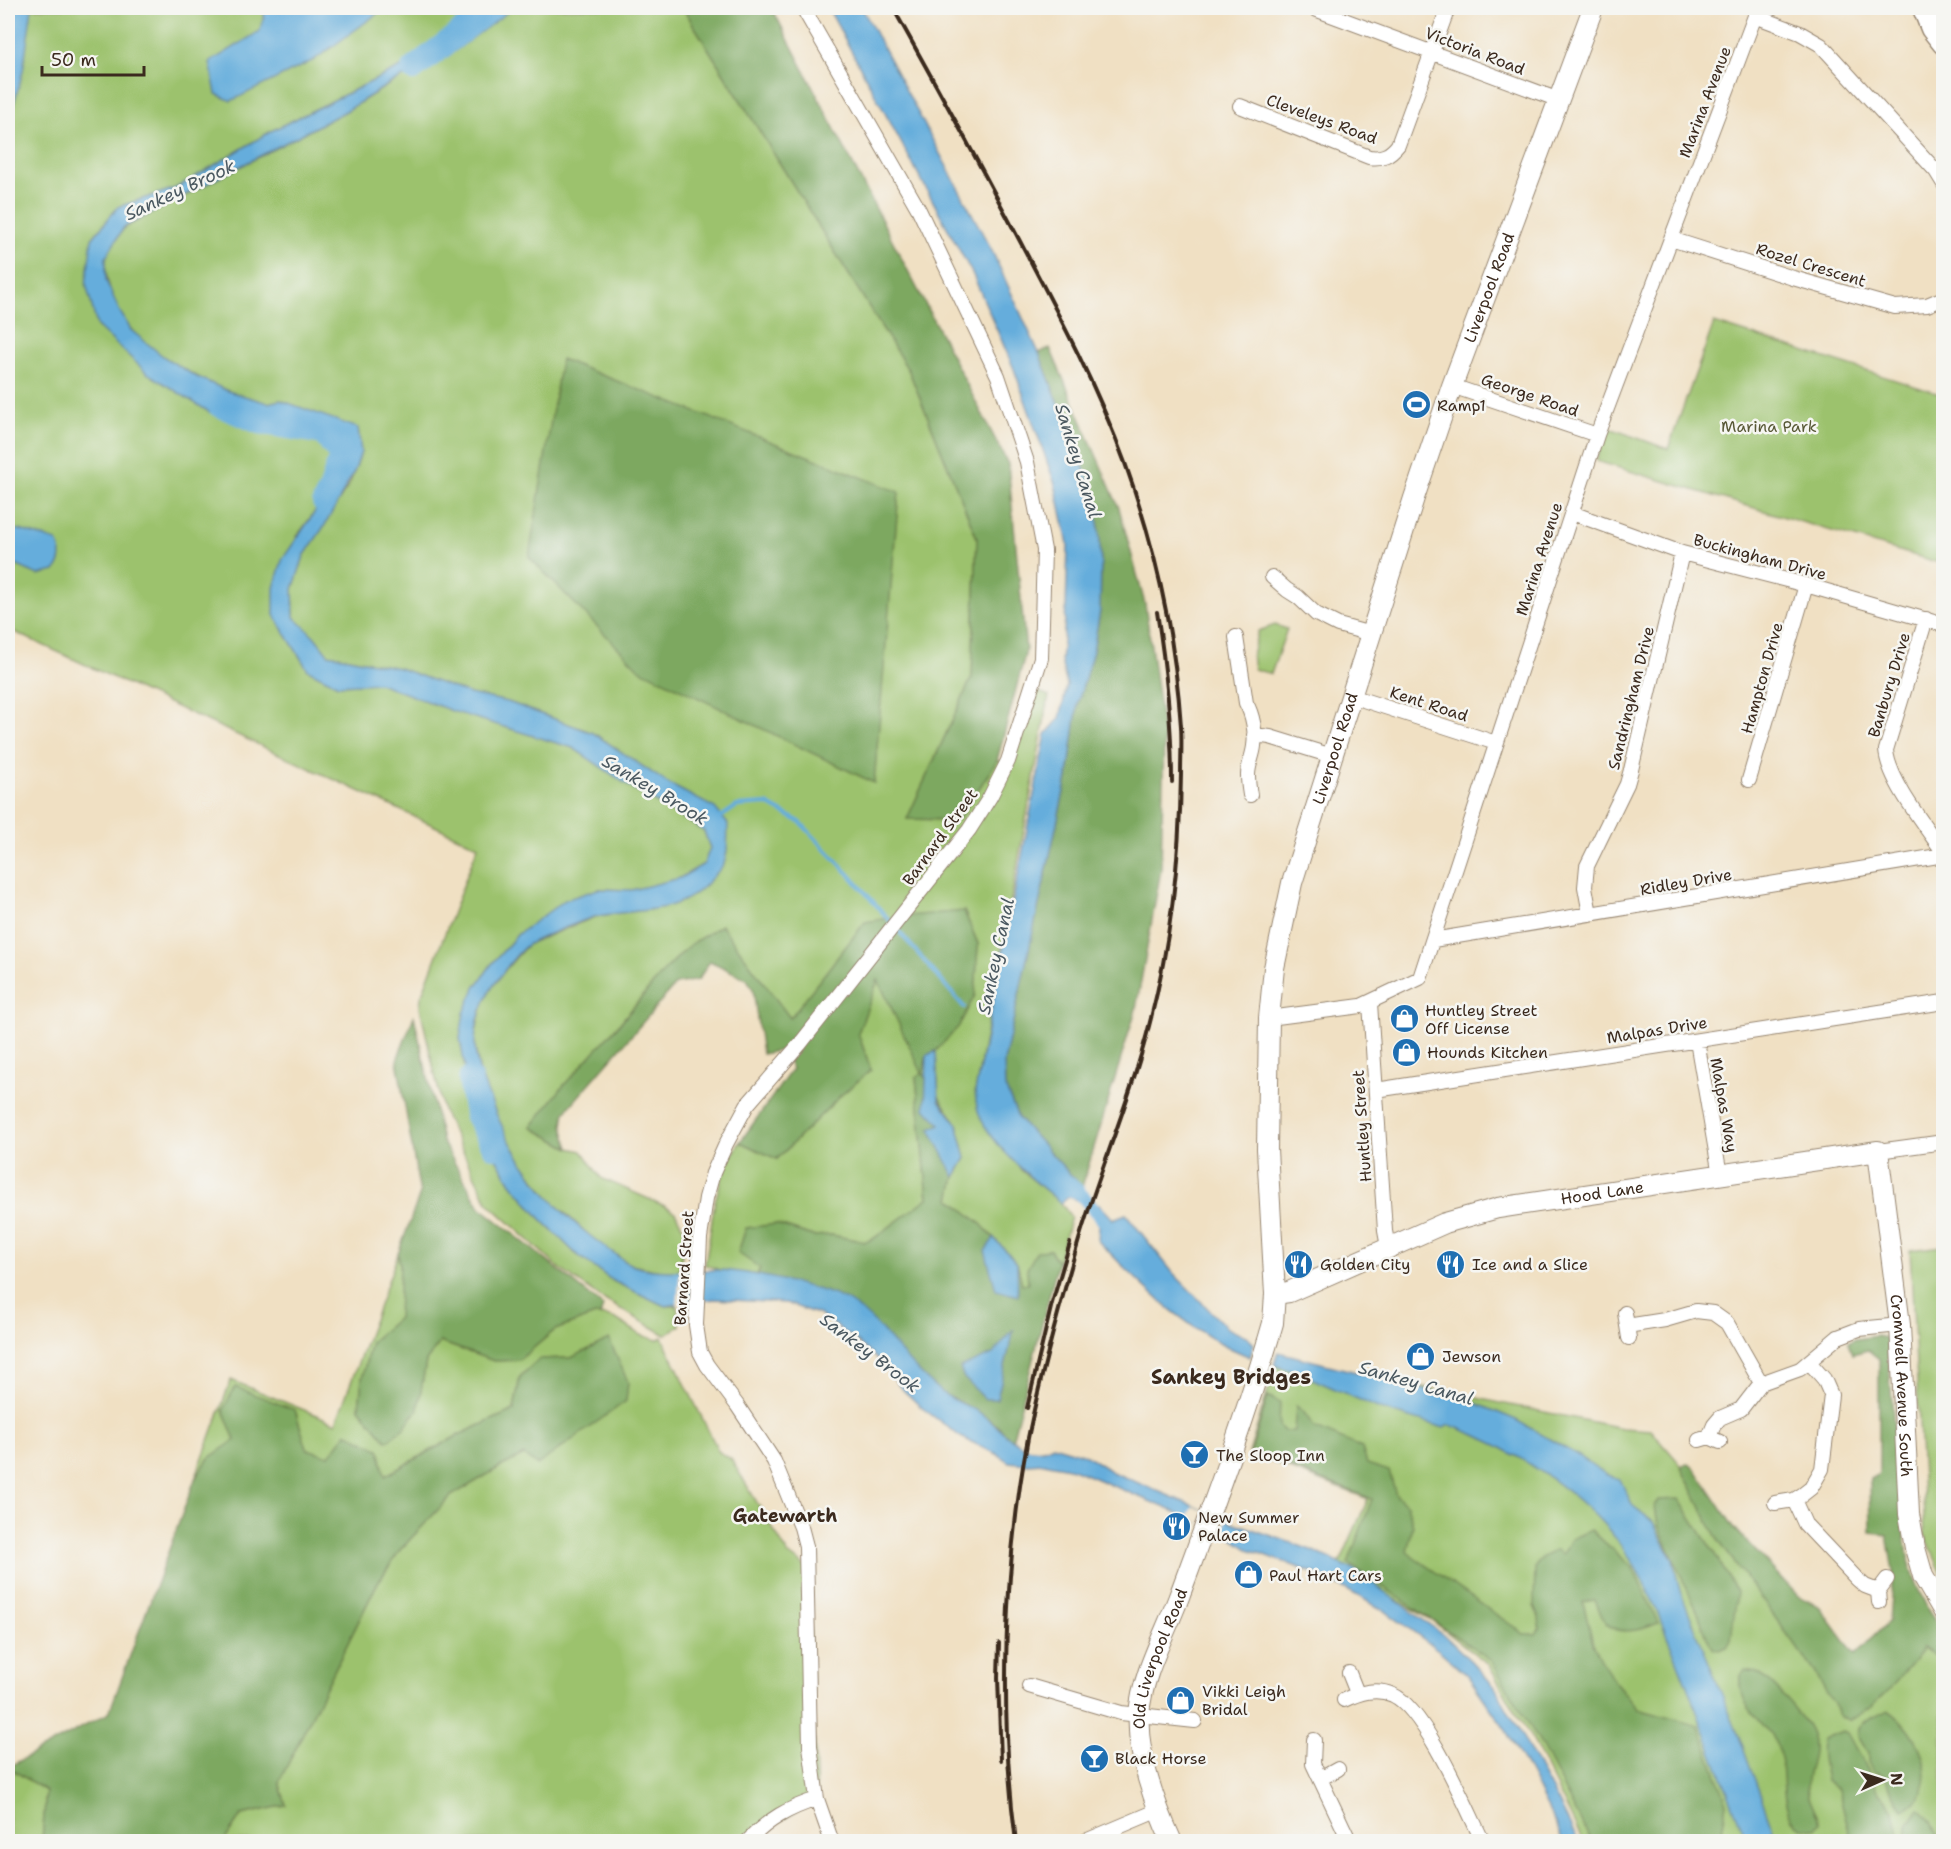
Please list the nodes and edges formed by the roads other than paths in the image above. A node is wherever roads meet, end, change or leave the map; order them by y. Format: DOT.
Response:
graph roads {
  1 [pos="803,8"];
  2 [pos="1312,8"];
  3 [pos="1448,8"];
  4 [pos="1593,8"];
  5 [pos="1925,8"];
  6 [pos="1756,12"];
  7 [pos="1944,42"];
  8 [pos="1432,53"];
  9 [pos="1559,100"];
  10 [pos="1240,106"];
  11 [pos="1944,184"];
  12 [pos="1671,239"];
  13 [pos="1944,298"];
  14 [pos="1452,386"];
  15 [pos="1598,435"];
  16 [pos="1572,513"];
  17 [pos="1682,553"];
  18 [pos="1272,577"];
  19 [pos="1806,585"];
  20 [pos="1926,619"];
  21 [pos="1944,625"];
  22 [pos="1371,634"];
  23 [pos="1236,637"];
  24 [pos="1351,696"];
  25 [pos="1254,735"];
  26 [pos="1496,743"];
  27 [pos="1332,756"];
  28 [pos="1749,780"];
  29 [pos="1250,795"];
  30 [pos="1944,854"];
  31 [pos="1590,914"];
  32 [pos="1433,940"];
  33 [pos="1944,1002"];
  34 [pos="1370,1003"];
  35 [pos="1269,1018"];
  36 [pos="1696,1041"];
  37 [pos="1376,1090"];
  38 [pos="1944,1142"];
  39 [pos="1878,1151"];
  40 [pos="1720,1175"];
  41 [pos="1388,1247"];
  42 [pos="1275,1294"];
  43 [pos="1627,1325"];
  44 [pos="1900,1325"];
  45 [pos="1809,1362"];
  46 [pos="1761,1383"];
  47 [pos="1710,1440"];
  48 [pos="1794,1500"];
  49 [pos="1775,1503"];
  50 [pos="1207,1519"];
  51 [pos="1881,1591"];
  52 [pos="1944,1612"];
  53 [pos="1349,1673"];
  54 [pos="1029,1686"];
  55 [pos="1358,1693"];
  56 [pos="1344,1700"];
  57 [pos="1139,1714"];
  58 [pos="1195,1721"];
  59 [pos="1314,1740"];
  60 [pos="1338,1769"];
  61 [pos="1320,1779"];
  62 [pos="818,1799"];
  63 [pos="1160,1810"];
  64 [pos="1085,1841"];
  65 [pos="747,1842"];
  66 [pos="832,1842"];
  67 [pos="1172,1842"];
  68 [pos="1350,1842"];
  69 [pos="1483,1842"];
  1 -- 62 [label="street, Barnard Street"];
  2 -- 8 [label="street, Victoria Road"];
  3 -- 8 [label="street"];
  4 -- 9 [label="street, Liverpool Road"];
  5 -- 7 [label="highway"];
  6 -- 11 [label="street"];
  6 -- 12 [label="street, Marina Avenue"];
  8 -- 9 [label="street, Victoria Road"];
  8 -- 10 [label="street, Cleveleys Road"];
  9 -- 14 [label="street, Liverpool Road"];
  12 -- 13 [label="street, Rozel Crescent"];
  12 -- 15 [label="street, Marina Avenue"];
  14 -- 15 [label="street, George Road"];
  14 -- 22 [label="street, Liverpool Road"];
  15 -- 16 [label="street, Marina Avenue"];
  16 -- 17 [label="street, Buckingham Drive"];
  16 -- 26 [label="street, Marina Avenue"];
  17 -- 19 [label="street, Buckingham Drive"];
  17 -- 31 [label="street, Sandringham Drive"];
  18 -- 22 [label="street"];
  19 -- 20 [label="street, Buckingham Drive"];
  19 -- 28 [label="street, Hampton Drive"];
  20 -- 21 [label="street, Buckingham Drive"];
  20 -- 30 [label="street, Banbury Drive"];
  22 -- 24 [label="street, Liverpool Road"];
  23 -- 25 [label="street"];
  24 -- 26 [label="street, Kent Road"];
  24 -- 27 [label="street, Liverpool Road"];
  25 -- 27 [label="street"];
  25 -- 29 [label="street"];
  26 -- 32 [label="street, Marina Avenue"];
  27 -- 35 [label="street, Liverpool Road"];
  30 -- 31 [label="street, Ridley Drive"];
  31 -- 32 [label="street, Ridley Drive"];
  32 -- 34 [label="street, Marina Avenue"];
  33 -- 36 [label="street, Malpas Drive"];
  34 -- 35 [label="street, Marina Avenue"];
  34 -- 37 [label="street, Huntley Street"];
  35 -- 42 [label="street, Liverpool Road"];
  36 -- 37 [label="street, Malpas Drive"];
  36 -- 40 [label="street, Malpas Way"];
  37 -- 41 [label="street, Huntley Street"];
  38 -- 39 [label="street, Hood Lane"];
  39 -- 40 [label="street, Hood Lane"];
  39 -- 44 [label="street, Cromwell Avenue South"];
  40 -- 41 [label="street, Hood Lane"];
  41 -- 42 [label="street, Hood Lane"];
  42 -- 50 [label="street, Liverpool Road"];
  43 -- 46 [label="street"];
  44 -- 45 [label="street"];
  44 -- 52 [label="street, Cromwell Avenue South"];
  45 -- 46 [label="street"];
  45 -- 48 [label="street"];
  46 -- 47 [label="street"];
  48 -- 49 [label="street"];
  48 -- 51 [label="street"];
  50 -- 57 [label="street, Old Liverpool Road"];
  53 -- 55 [label="street"];
  54 -- 57 [label="street"];
  55 -- 56 [label="street"];
  55 -- 69 [label="street"];
  57 -- 58 [label="street"];
  57 -- 63 [label="street, Old Liverpool Road"];
  59 -- 61 [label="street"];
  60 -- 61 [label="street"];
  61 -- 68 [label="street"];
  62 -- 65 [label="street"];
  62 -- 66 [label="street, Barnard Street"];
  63 -- 64 [label="street"];
  63 -- 67 [label="street, Old Liverpool Road"];
}
